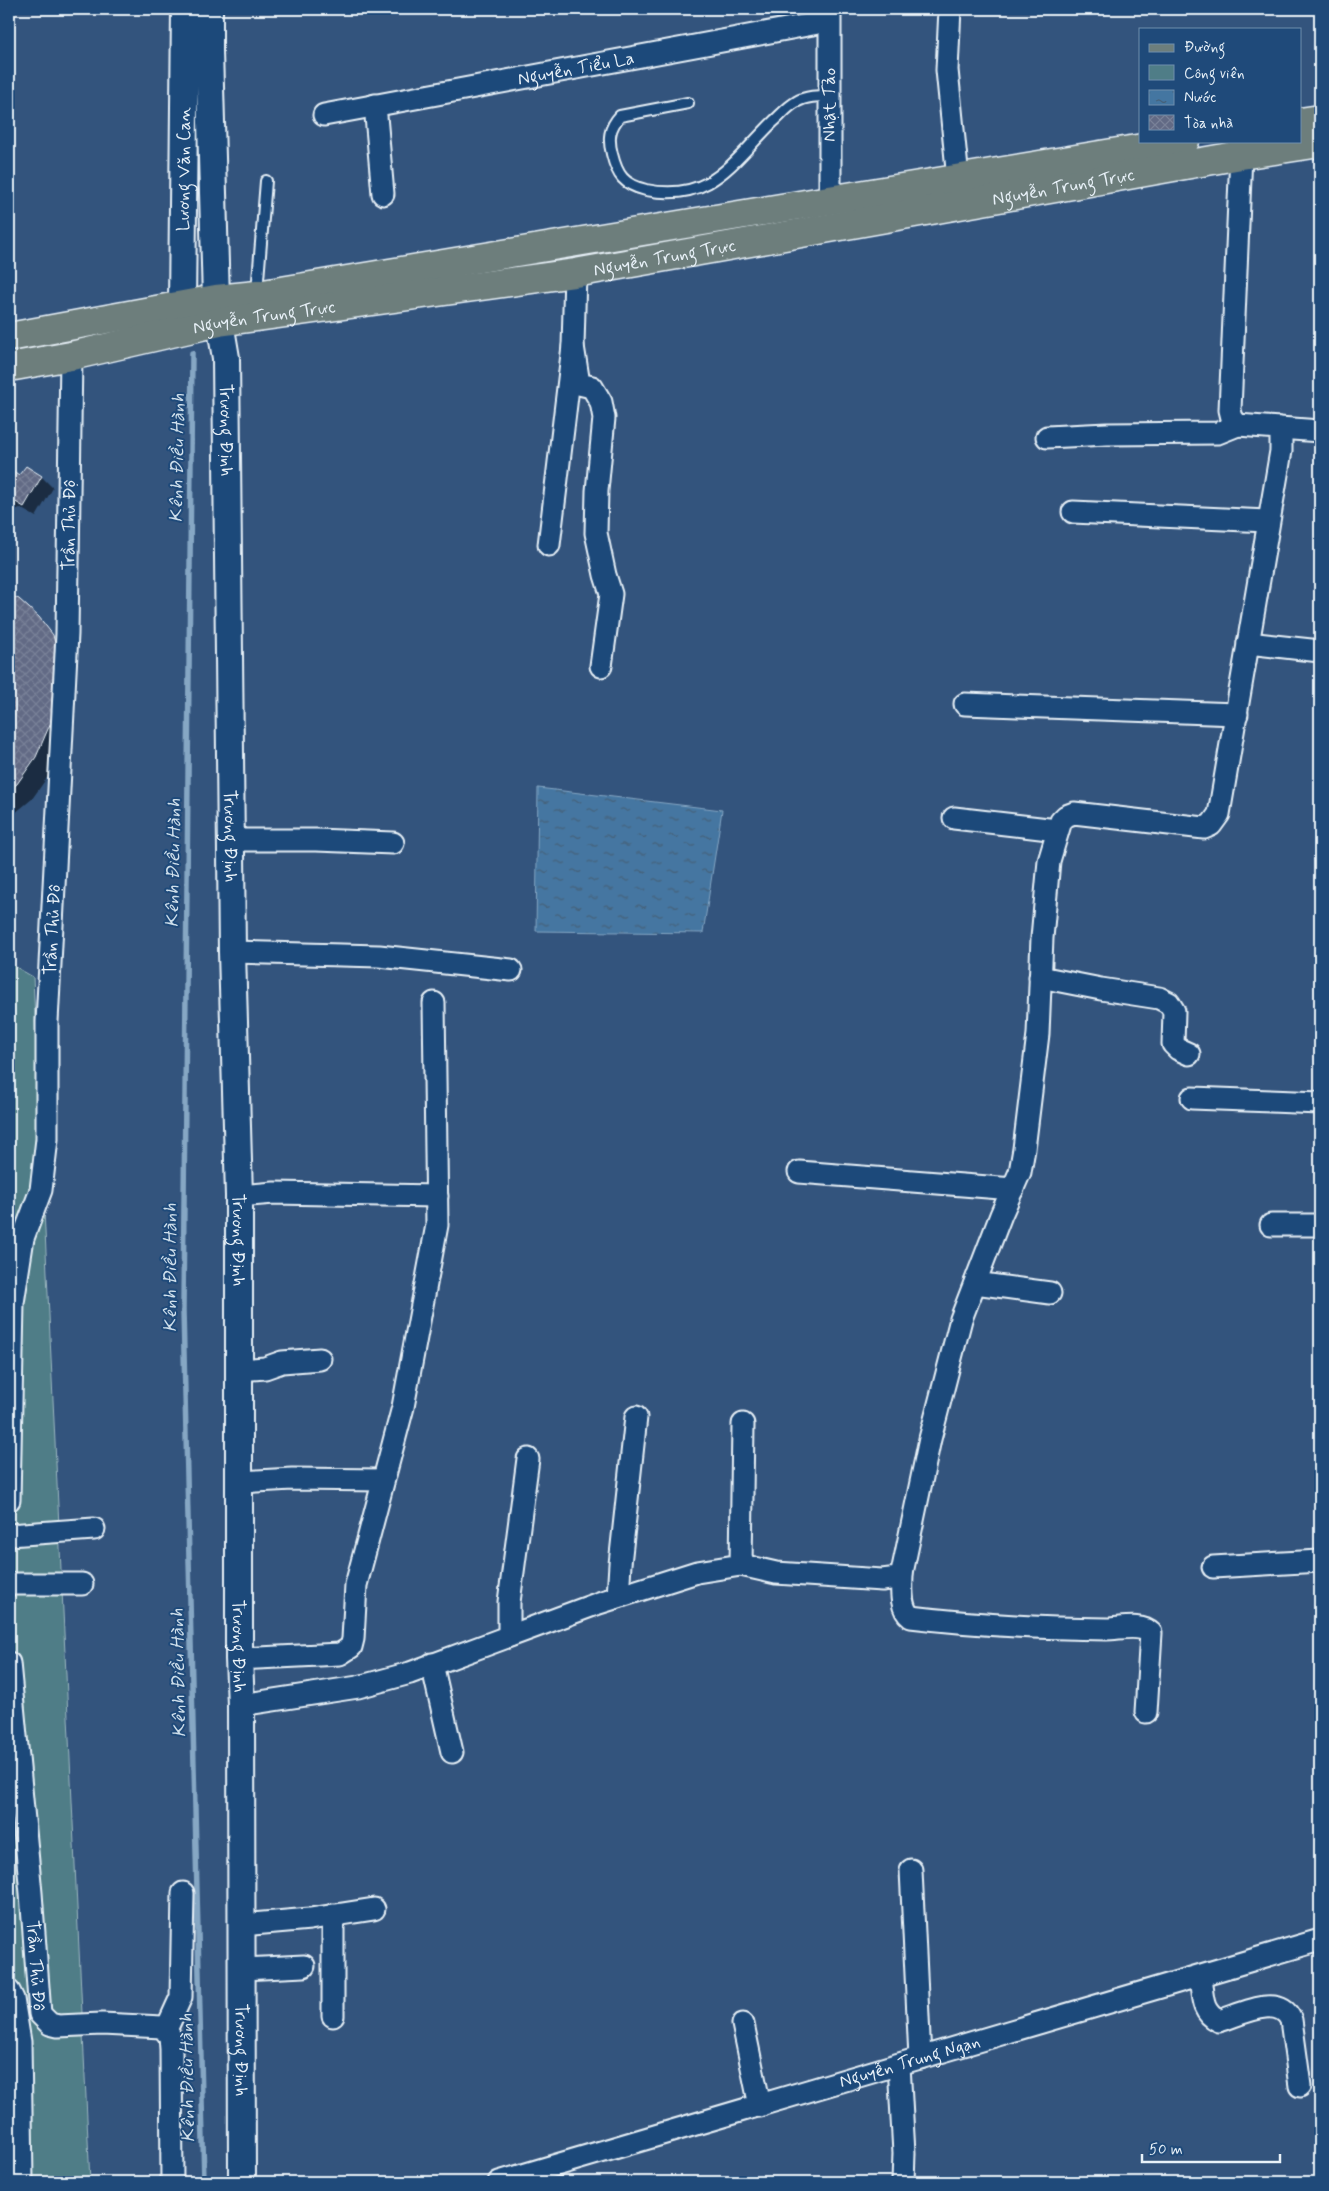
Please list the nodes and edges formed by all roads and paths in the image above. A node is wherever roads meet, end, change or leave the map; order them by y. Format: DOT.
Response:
graph roads {
  1 [pos="950,9"];
  2 [pos="829,15"];
  3 [pos="197,16"];
  4 [pos="829,96"];
  5 [pos="688,103"];
  6 [pos="375,105"];
  7 [pos="324,115"];
  8 [pos="1320,119"];
  9 [pos="1302,122"];
  10 [pos="1178,142"];
  11 [pos="1320,143"];
  12 [pos="1241,155"];
  13 [pos="958,179"];
  14 [pos="266,181"];
  15 [pos="383,194"];
  16 [pos="830,200"];
  17 [pos="832,228"];
  18 [pos="575,273"];
  19 [pos="257,295"];
  20 [pos="218,310"];
  21 [pos="183,318"];
  22 [pos="9,337"];
  23 [pos="573,346"];
  24 [pos="71,356"];
  25 [pos="9,367"];
  26 [pos="1238,425"];
  27 [pos="1279,428"];
  28 [pos="1320,431"];
  29 [pos="1047,437"];
  30 [pos="1073,512"];
  31 [pos="1268,521"];
  32 [pos="549,545"];
  33 [pos="1248,643"];
  34 [pos="1320,651"];
  35 [pos="601,666"];
  36 [pos="965,704"];
  37 [pos="1237,714"];
  38 [pos="954,818"];
  39 [pos="1056,830"];
  40 [pos="231,840"];
  41 [pos="393,843"];
  42 [pos="232,952"];
  43 [pos="511,970"];
  44 [pos="1040,977"];
  45 [pos="434,1003"];
  46 [pos="1189,1054"];
  47 [pos="1192,1098"];
  48 [pos="1320,1102"];
  49 [pos="798,1172"];
  50 [pos="1013,1189"];
  51 [pos="240,1196"];
  52 [pos="437,1196"];
  53 [pos="1271,1225"];
  54 [pos="1320,1225"];
  55 [pos="975,1283"];
  56 [pos="1050,1293"];
  57 [pos="320,1359"];
  58 [pos="240,1370"];
  59 [pos="636,1417"];
  60 [pos="743,1424"];
  61 [pos="528,1459"];
  62 [pos="383,1480"];
  63 [pos="240,1482"];
  64 [pos="9,1500"];
  65 [pos="94,1529"];
  66 [pos="9,1535"];
  67 [pos="1320,1561"];
  68 [pos="741,1565"];
  69 [pos="1213,1567"];
  70 [pos="902,1573"];
  71 [pos="9,1584"];
  72 [pos="82,1584"];
  73 [pos="618,1597"];
  74 [pos="509,1636"];
  75 [pos="239,1659"];
  76 [pos="9,1663"];
  77 [pos="432,1664"];
  78 [pos="241,1705"];
  79 [pos="1146,1712"];
  80 [pos="452,1752"];
  81 [pos="911,1870"];
  82 [pos="184,1893"];
  83 [pos="374,1909"];
  84 [pos="333,1916"];
  85 [pos="241,1925"];
  86 [pos="1320,1940"];
  87 [pos="304,1966"];
  88 [pos="241,1969"];
  89 [pos="1200,1976"];
  90 [pos="9,1991"];
  91 [pos="333,2016"];
  92 [pos="743,2024"];
  93 [pos="166,2030"];
  94 [pos="920,2058"];
  95 [pos="899,2065"];
  96 [pos="1300,2086"];
  97 [pos="760,2106"];
  98 [pos="22,2182"];
  99 [pos="172,2182"];
  100 [pos="242,2182"];
  101 [pos="499,2182"];
  102 [pos="903,2182"];
  1 -- 13 [label="street"];
  2 -- 4 [label="street, Nhật Tảo"];
  2 -- 6 [label="street, Nguyễn Tiểu La"];
  3 -- 20 [label="street, Lương Văn Can"];
  3 -- 21 [label="street, Lương Văn Can"];
  4 -- 5 [label="lane"];
  4 -- 16 [label="street, Nhật Tảo"];
  6 -- 7 [label="street, Nguyễn Tiểu La"];
  6 -- 15 [label="street"];
  8 -- 9 [label="main road"];
  10 -- 13 [label="main road, Nguyễn Trung Trực"];
  11 -- 12 [label="main road, Nguyễn Trung Trực"];
  12 -- 17 [label="main road, Nguyễn Trung Trực"];
  12 -- 26 [label="street"];
  13 -- 16 [label="main road, Nguyễn Trung Trực"];
  14 -- 19 [label="lane"];
  16 -- 17 [label="main road"];
  16 -- 19 [label="main road, Nguyễn Trung Trực"];
  17 -- 18 [label="main road, Nguyễn Trung Trực"];
  18 -- 20 [label="main road, Nguyễn Trung Trực"];
  18 -- 23 [label="street"];
  19 -- 20 [label="main road, Nguyễn Trung Trực"];
  20 -- 21 [label="main road, Nguyễn Trung Trực"];
  20 -- 40 [label="street, Trương Định"];
  21 -- 22 [label="main road, Nguyễn Trung Trực"];
  21 -- 24 [label="main road, Nguyễn Trung Trực"];
  23 -- 32 [label="street"];
  23 -- 35 [label="street"];
  24 -- 25 [label="main road, Nguyễn Trung Trực"];
  24 -- 64 [label="street, Trần Thủ Độ"];
  26 -- 27 [label="street"];
  26 -- 29 [label="street"];
  27 -- 28 [label="street"];
  27 -- 31 [label="street"];
  30 -- 31 [label="street"];
  31 -- 33 [label="street"];
  33 -- 34 [label="street"];
  33 -- 37 [label="street"];
  36 -- 37 [label="street"];
  37 -- 39 [label="street"];
  38 -- 39 [label="street"];
  39 -- 44 [label="street"];
  40 -- 41 [label="street"];
  40 -- 42 [label="street, Trương Định"];
  42 -- 43 [label="street"];
  42 -- 51 [label="street, Trương Định"];
  44 -- 46 [label="street"];
  44 -- 50 [label="street"];
  45 -- 52 [label="street"];
  47 -- 48 [label="street"];
  49 -- 50 [label="street"];
  50 -- 55 [label="street"];
  51 -- 52 [label="street"];
  51 -- 58 [label="street, Trương Định"];
  52 -- 62 [label="street"];
  53 -- 54 [label="street"];
  55 -- 56 [label="street"];
  55 -- 70 [label="street"];
  57 -- 58 [label="street"];
  58 -- 63 [label="street, Trương Định"];
  59 -- 73 [label="street"];
  60 -- 68 [label="street"];
  61 -- 74 [label="street"];
  62 -- 63 [label="street"];
  62 -- 75 [label="street"];
  63 -- 75 [label="street, Trương Định"];
  65 -- 66 [label="street"];
  67 -- 69 [label="street"];
  68 -- 70 [label="street"];
  68 -- 73 [label="street"];
  70 -- 79 [label="street"];
  71 -- 72 [label="street"];
  73 -- 74 [label="street"];
  74 -- 77 [label="street"];
  75 -- 78 [label="street, Trương Định"];
  76 -- 93 [label="street, Trần Thủ Độ"];
  77 -- 78 [label="street"];
  77 -- 80 [label="street"];
  78 -- 85 [label="street, Trương Định"];
  81 -- 94 [label="street"];
  82 -- 93 [label="street"];
  83 -- 84 [label="street"];
  84 -- 85 [label="street"];
  84 -- 91 [label="street"];
  85 -- 88 [label="street, Trương Định"];
  86 -- 89 [label="street, Nguyễn Trung Ngạn"];
  87 -- 88 [label="street"];
  88 -- 100 [label="street, Trương Định"];
  89 -- 94 [label="street, Nguyễn Trung Ngạn"];
  89 -- 96 [label="street"];
  90 -- 98 [label="street"];
  92 -- 97 [label="street"];
  93 -- 99 [label="street"];
  94 -- 95 [label="street, Nguyễn Trung Ngạn"];
  95 -- 97 [label="street, Nguyễn Trung Ngạn"];
  95 -- 102 [label="street"];
  97 -- 101 [label="street, Nguyễn Trung Ngạn"];
}
